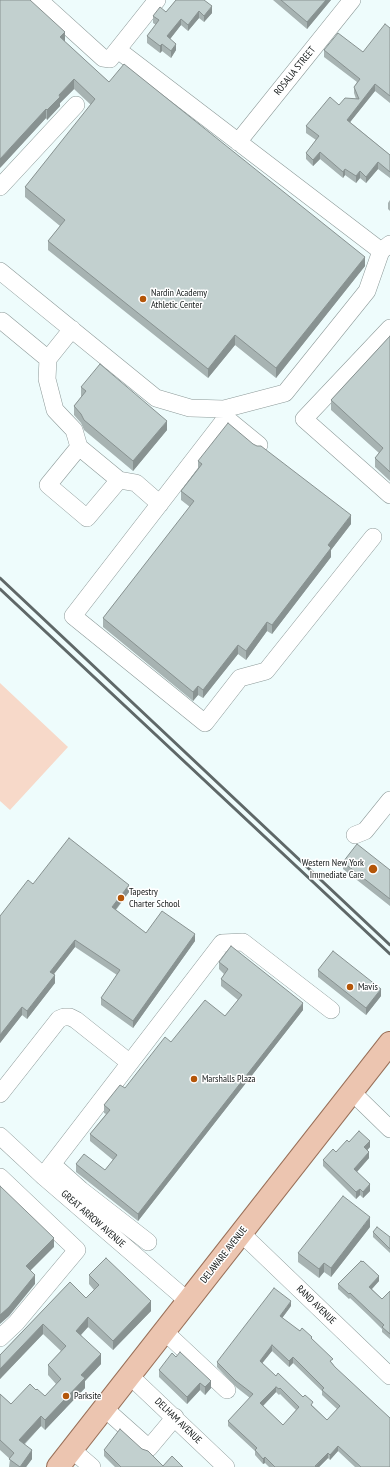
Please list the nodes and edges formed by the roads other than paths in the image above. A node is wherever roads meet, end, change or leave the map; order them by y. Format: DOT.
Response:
graph roads {
  1 [pos="39,0"];
  2 [pos="157,0"];
  3 [pos="352,0"];
  4 [pos="114,54"];
  5 [pos="76,105"];
  6 [pos="238,142"];
  7 [pos="0,187"];
  8 [pos="386,247"];
  9 [pos="0,271"];
  10 [pos="2,321"];
  11 [pos="390,328"];
  12 [pos="72,330"];
  13 [pos="48,359"];
  14 [pos="225,414"];
  15 [pos="259,445"];
  16 [pos="79,447"];
  17 [pos="118,480"];
  18 [pos="390,496"];
  19 [pos="160,504"];
  20 [pos="373,537"];
  21 [pos="390,800"];
  22 [pos="355,835"];
  23 [pos="331,1010"];
  24 [pos="390,1043"];
  25 [pos="130,1063"];
  26 [pos="352,1092"];
  27 [pos="0,1094"];
  28 [pos="390,1129"];
  29 [pos="0,1136"];
  30 [pos="48,1170"];
  31 [pos="0,1177"];
  32 [pos="241,1233"];
  33 [pos="148,1242"];
  34 [pos="188,1301"];
  35 [pos="164,1331"];
  36 [pos="0,1338"];
  37 [pos="129,1375"];
  38 [pos="390,1376"];
  39 [pos="227,1390"];
  40 [pos="104,1408"];
  41 [pos="175,1417"];
  42 [pos="71,1449"];
  43 [pos="58,1467"];
  44 [pos="92,1467"];
  45 [pos="226,1467"];
  1 -- 4 [label="street"];
  2 -- 4 [label="street"];
  3 -- 6 [label="street, ROSALIA STREET"];
  4 -- 6 [label="street"];
  5 -- 7 [label="street"];
  6 -- 8 [label="street"];
  8 -- 14 [label="street"];
  9 -- 12 [label="street"];
  10 -- 13 [label="street"];
  11 -- 18 [label="street"];
  12 -- 13 [label="street"];
  12 -- 14 [label="street"];
  13 -- 16 [label="street"];
  14 -- 15 [label="street"];
  14 -- 19 [label="street"];
  16 -- 17 [label="street"];
  16 -- 17 [label="street"];
  17 -- 19 [label="street"];
  19 -- 20 [label="street"];
  21 -- 22 [label="street"];
  23 -- 25 [label="street"];
  24 -- 26 [label="main road, DELAWARE AVENUE"];
  25 -- 27 [label="street"];
  25 -- 30 [label="street"];
  26 -- 28 [label="street"];
  26 -- 32 [label="main road, DELAWARE AVENUE"];
  29 -- 30 [label="street, GREAT ARROW AVENUE"];
  30 -- 33 [label="street"];
  30 -- 34 [label="street, GREAT ARROW AVENUE"];
  31 -- 36 [label="street"];
  32 -- 34 [label="main road, DELAWARE AVENUE"];
  32 -- 38 [label="street, RAND AVENUE"];
  34 -- 35 [label="main road, DELAWARE AVENUE"];
  35 -- 37 [label="main road, DELAWARE AVENUE"];
  35 -- 39 [label="street"];
  37 -- 40 [label="main road, DELAWARE AVENUE"];
  37 -- 41 [label="street, DELHAM AVENUE"];
  40 -- 41 [label="street"];
  40 -- 42 [label="main road, DELAWARE AVENUE"];
  41 -- 45 [label="street, DELHAM AVENUE"];
  42 -- 43 [label="main road, DELAWARE AVENUE"];
  42 -- 44 [label="street"];
}
